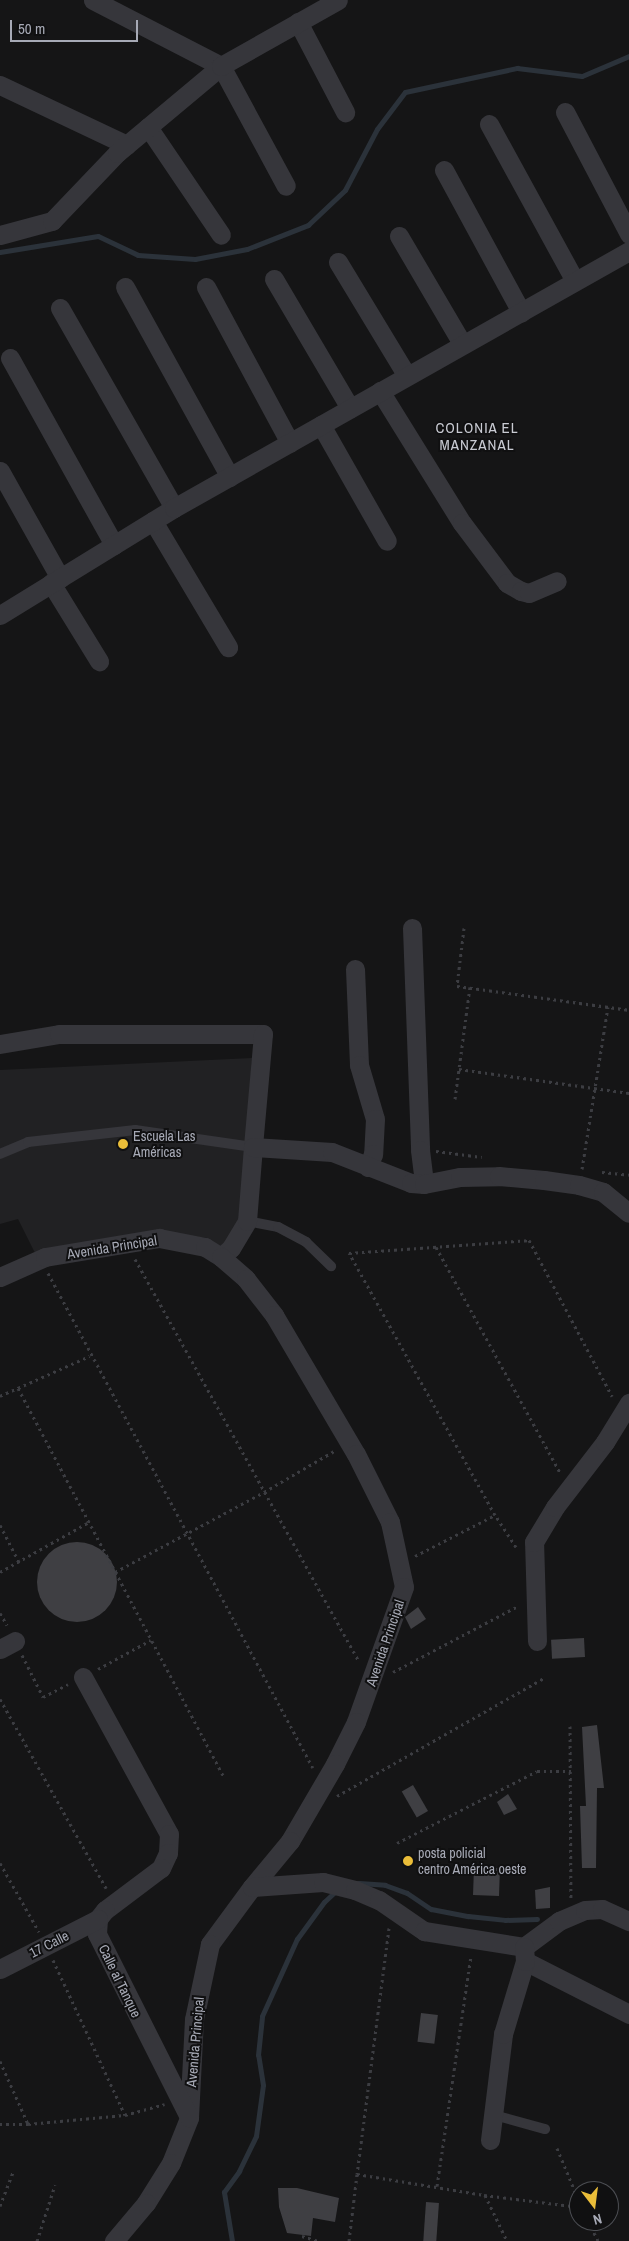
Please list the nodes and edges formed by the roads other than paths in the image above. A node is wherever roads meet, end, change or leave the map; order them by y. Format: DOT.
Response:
graph roads {
  1 [pos="93,0"];
  2 [pos="338,0"];
  3 [pos="298,22"];
  4 [pos="221,66"];
  5 [pos="0,86"];
  6 [pos="345,112"];
  7 [pos="565,112"];
  8 [pos="489,124"];
  9 [pos="148,127"];
  10 [pos="127,145"];
  11 [pos="444,170"];
  12 [pos="286,186"];
  13 [pos="629,234"];
  14 [pos="0,235"];
  15 [pos="221,235"];
  16 [pos="399,236"];
  17 [pos="629,251"];
  18 [pos="338,262"];
  19 [pos="274,279"];
  20 [pos="575,281"];
  21 [pos="125,287"];
  22 [pos="206,287"];
  23 [pos="60,308"];
  24 [pos="521,312"];
  25 [pos="463,345"];
  26 [pos="10,358"];
  27 [pos="407,376"];
  28 [pos="380,392"];
  29 [pos="350,408"];
  30 [pos="321,425"];
  31 [pos="290,443"];
  32 [pos="0,471"];
  33 [pos="230,477"];
  34 [pos="174,508"];
  35 [pos="153,521"];
  36 [pos="387,541"];
  37 [pos="114,545"];
  38 [pos="55,581"];
  39 [pos="557,581"];
  40 [pos="1,612"];
  41 [pos="228,647"];
  42 [pos="99,661"];
  43 [pos="412,928"];
  44 [pos="355,969"];
  45 [pos="0,1044"];
  46 [pos="253,1147"];
  47 [pos="0,1154"];
  48 [pos="368,1167"];
  49 [pos="424,1184"];
  50 [pos="629,1213"];
  51 [pos="247,1222"];
  52 [pos="221,1258"];
  53 [pos="331,1266"];
  54 [pos="0,1277"];
  55 [pos="626,1409"];
  56 [pos="537,1641"];
  57 [pos="83,1676"];
  58 [pos="252,1887"];
  59 [pos="98,1920"];
  60 [pos="629,1921"];
  61 [pos="524,1954"];
  62 [pos="0,1969"];
  63 [pos="629,2014"];
  64 [pos="494,2115"];
  65 [pos="190,2118"];
  66 [pos="545,2129"];
  67 [pos="490,2140"];
  68 [pos="114,2241"];
  1 -- 4 [label="street"];
  2 -- 3 [label="street"];
  3 -- 4 [label="street"];
  3 -- 6 [label="street"];
  4 -- 9 [label="street"];
  4 -- 12 [label="street"];
  5 -- 10 [label="street"];
  7 -- 13 [label="street"];
  8 -- 20 [label="street"];
  9 -- 10 [label="street"];
  9 -- 15 [label="street"];
  10 -- 14 [label="street"];
  11 -- 24 [label="street"];
  16 -- 25 [label="street"];
  17 -- 20 [label="street"];
  18 -- 27 [label="street"];
  19 -- 29 [label="street"];
  20 -- 24 [label="street"];
  21 -- 33 [label="street"];
  22 -- 31 [label="street"];
  23 -- 34 [label="street"];
  24 -- 25 [label="street"];
  25 -- 27 [label="street"];
  26 -- 37 [label="street"];
  27 -- 28 [label="street"];
  28 -- 29 [label="street"];
  28 -- 39 [label="street"];
  29 -- 30 [label="street"];
  30 -- 31 [label="street"];
  30 -- 36 [label="street"];
  31 -- 33 [label="street"];
  32 -- 38 [label="street"];
  33 -- 34 [label="street"];
  34 -- 35 [label="street"];
  35 -- 37 [label="street"];
  35 -- 41 [label="street"];
  37 -- 38 [label="street"];
  38 -- 40 [label="street"];
  38 -- 42 [label="street"];
  43 -- 49 [label="street"];
  44 -- 48 [label="street"];
  45 -- 46 [label="street"];
  46 -- 47 [label="lane"];
  46 -- 48 [label="street"];
  46 -- 51 [label="street"];
  48 -- 49 [label="street"];
  49 -- 50 [label="street"];
  51 -- 52 [label="street"];
  51 -- 53 [label="lane"];
  52 -- 54 [label="street, Avenida Principal"];
  52 -- 58 [label="street, Avenida Principal"];
  55 -- 56 [label="street"];
  57 -- 59 [label="street"];
  58 -- 61 [label="street"];
  58 -- 65 [label="street, Avenida Principal"];
  59 -- 62 [label="street, 17 Calle"];
  59 -- 65 [label="street, Calle al Tanque"];
  60 -- 61 [label="street"];
  61 -- 63 [label="street"];
  61 -- 64 [label="street"];
  64 -- 66 [label="lane"];
  64 -- 67 [label="street"];
  65 -- 68 [label="street, Avenida Principal"];
}
